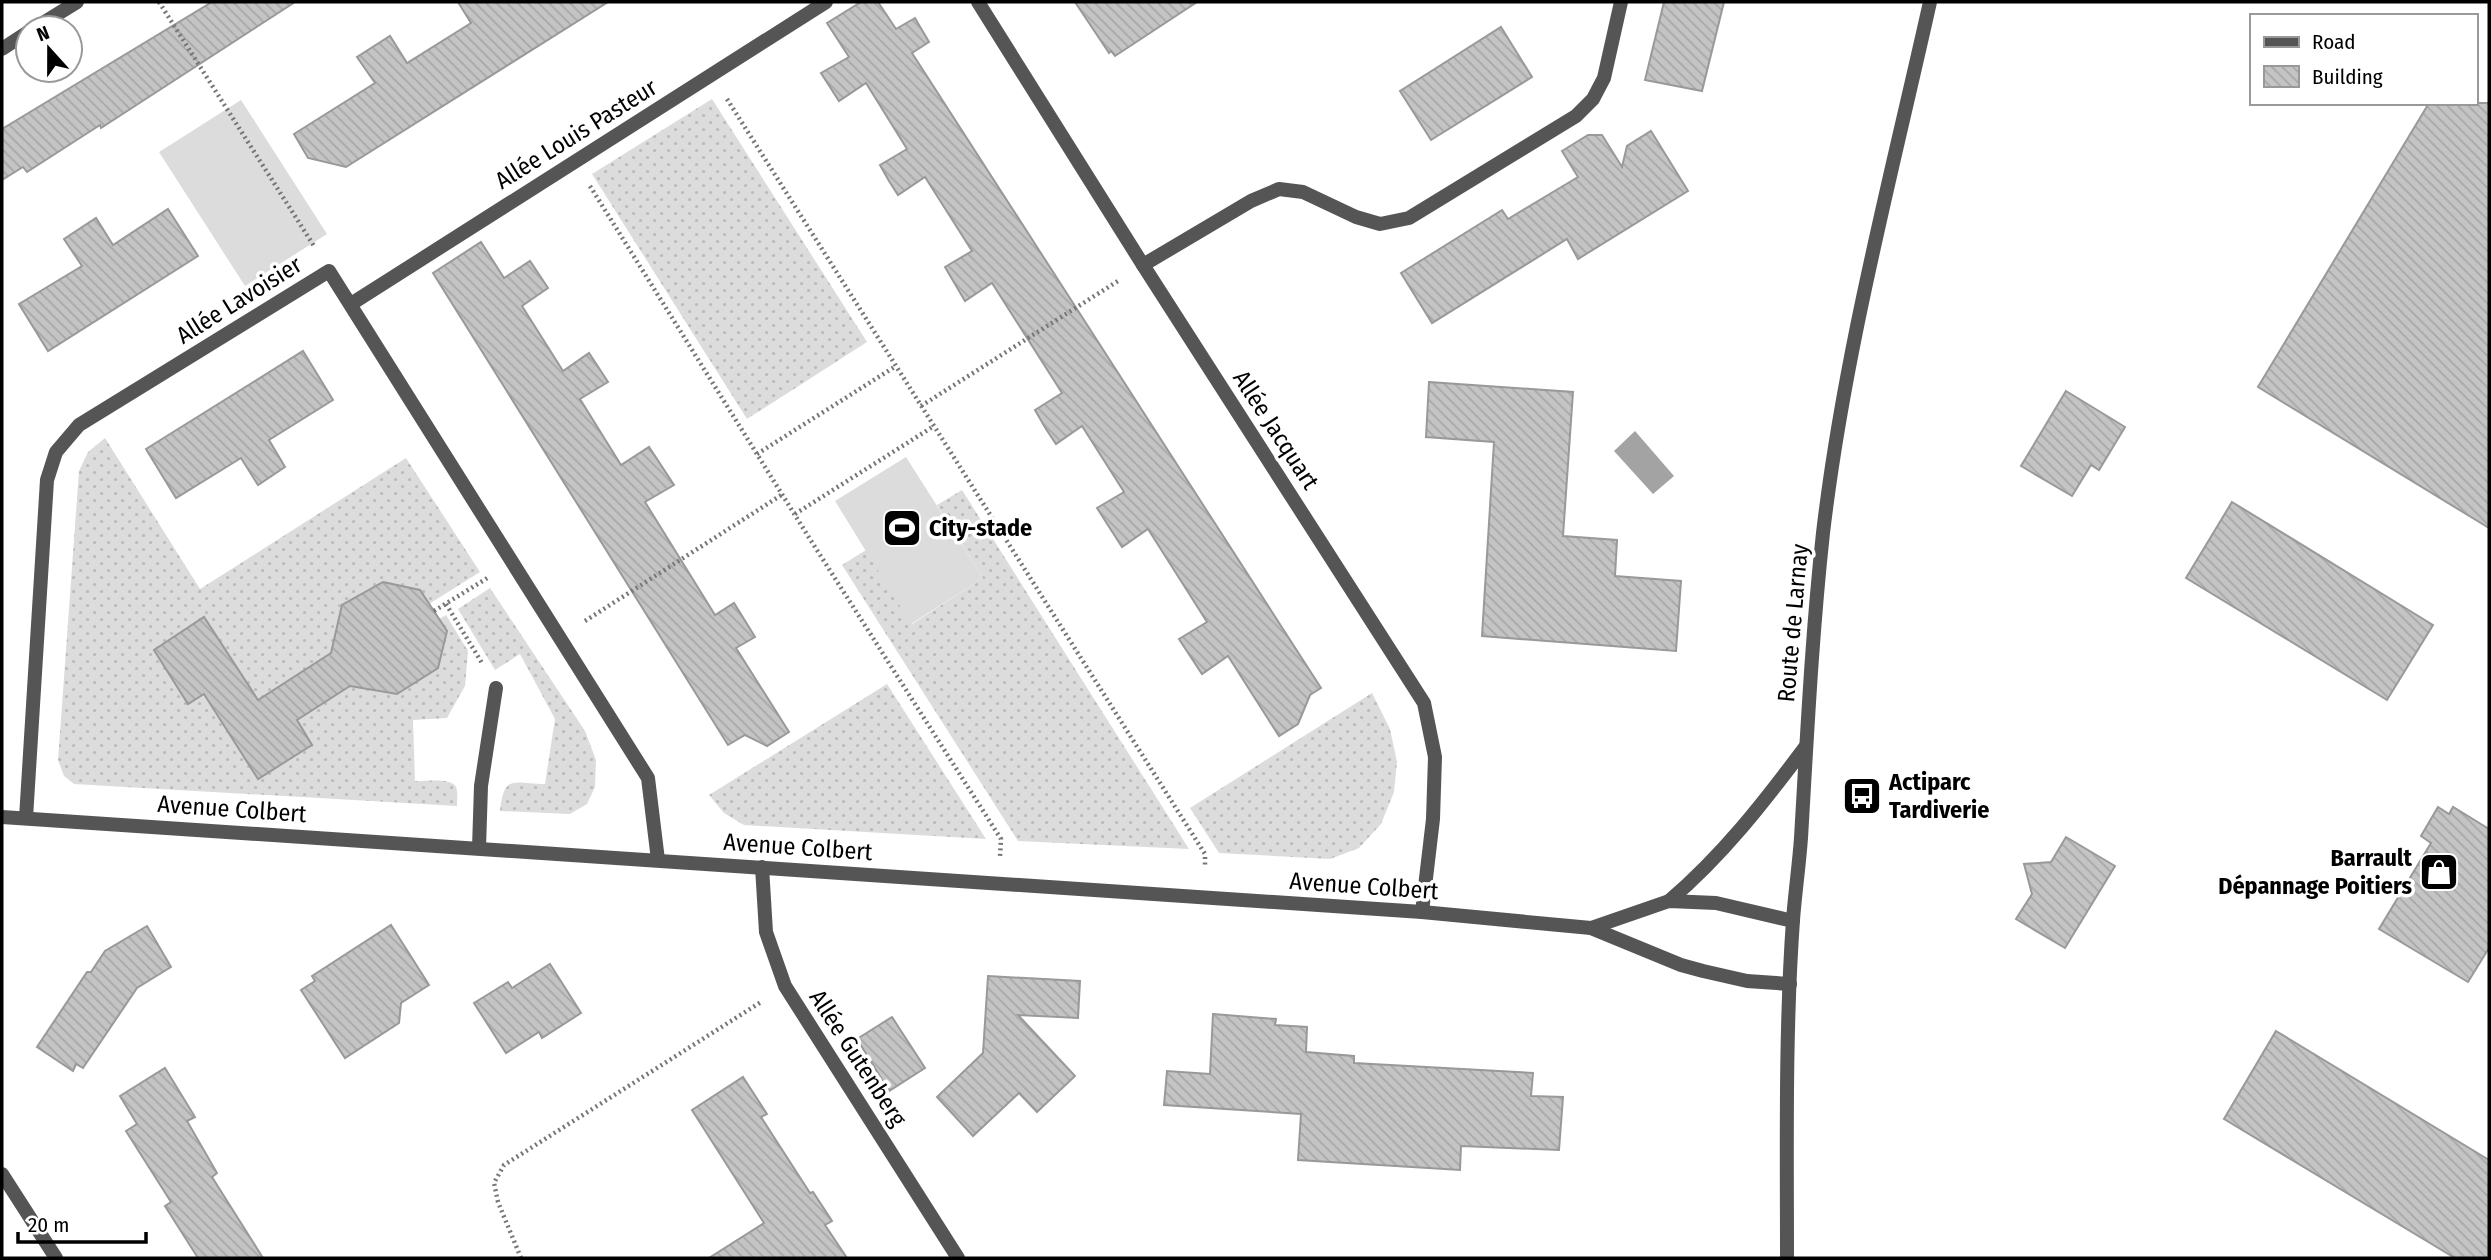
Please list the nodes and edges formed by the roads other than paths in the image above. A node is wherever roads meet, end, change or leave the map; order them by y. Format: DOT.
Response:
graph roads {
  1 [pos="77,2"];
  2 [pos="826,2"];
  3 [pos="978,2"];
  4 [pos="1621,2"];
  5 [pos="1930,2"];
  6 [pos="58,14"];
  7 [pos="1143,265"];
  8 [pos="351,304"];
  9 [pos="496,688"];
  10 [pos="1806,746"];
  11 [pos="2,817"];
  12 [pos="26,818"];
  13 [pos="479,848"];
  14 [pos="658,860"];
  15 [pos="762,867"];
  16 [pos="1669,901"];
  17 [pos="1422,912"];
  18 [pos="1793,921"];
  19 [pos="1591,928"];
  20 [pos="1790,984"];
  21 [pos="2,1174"];
  22 [pos="56,1258"];
  23 [pos="958,1258"];
  24 [pos="1787,1258"];
  1 -- 6 [label="street"];
  2 -- 8 [label="street, Allée Louis Pasteur"];
  3 -- 7 [label="street, Allée Jacquart"];
  4 -- 7 [label="street"];
  5 -- 10 [label="street, Route de Larnay"];
  7 -- 17 [label="street, Allée Jacquart"];
  8 -- 12 [label="street, Allée Lavoisier"];
  8 -- 14 [label="street, Allée Lavoisier"];
  9 -- 13 [label="street"];
  10 -- 16 [label="street, Avenue Colbert"];
  10 -- 18 [label="street, Route de Larnay"];
  11 -- 12 [label="street, Avenue Colbert"];
  12 -- 13 [label="street, Avenue Colbert"];
  13 -- 14 [label="street, Avenue Colbert"];
  14 -- 15 [label="street, Avenue Colbert"];
  15 -- 17 [label="street, Avenue Colbert"];
  15 -- 23 [label="street, Allée Gutenberg"];
  16 -- 18 [label="street, Avenue Colbert"];
  16 -- 19 [label="street, Avenue Colbert"];
  17 -- 19 [label="street, Avenue Colbert"];
  18 -- 20 [label="street, Route de Larnay"];
  19 -- 20 [label="street, Avenue Colbert"];
  20 -- 24 [label="street, Route de Larnay"];
  21 -- 22 [label="street"];
}
